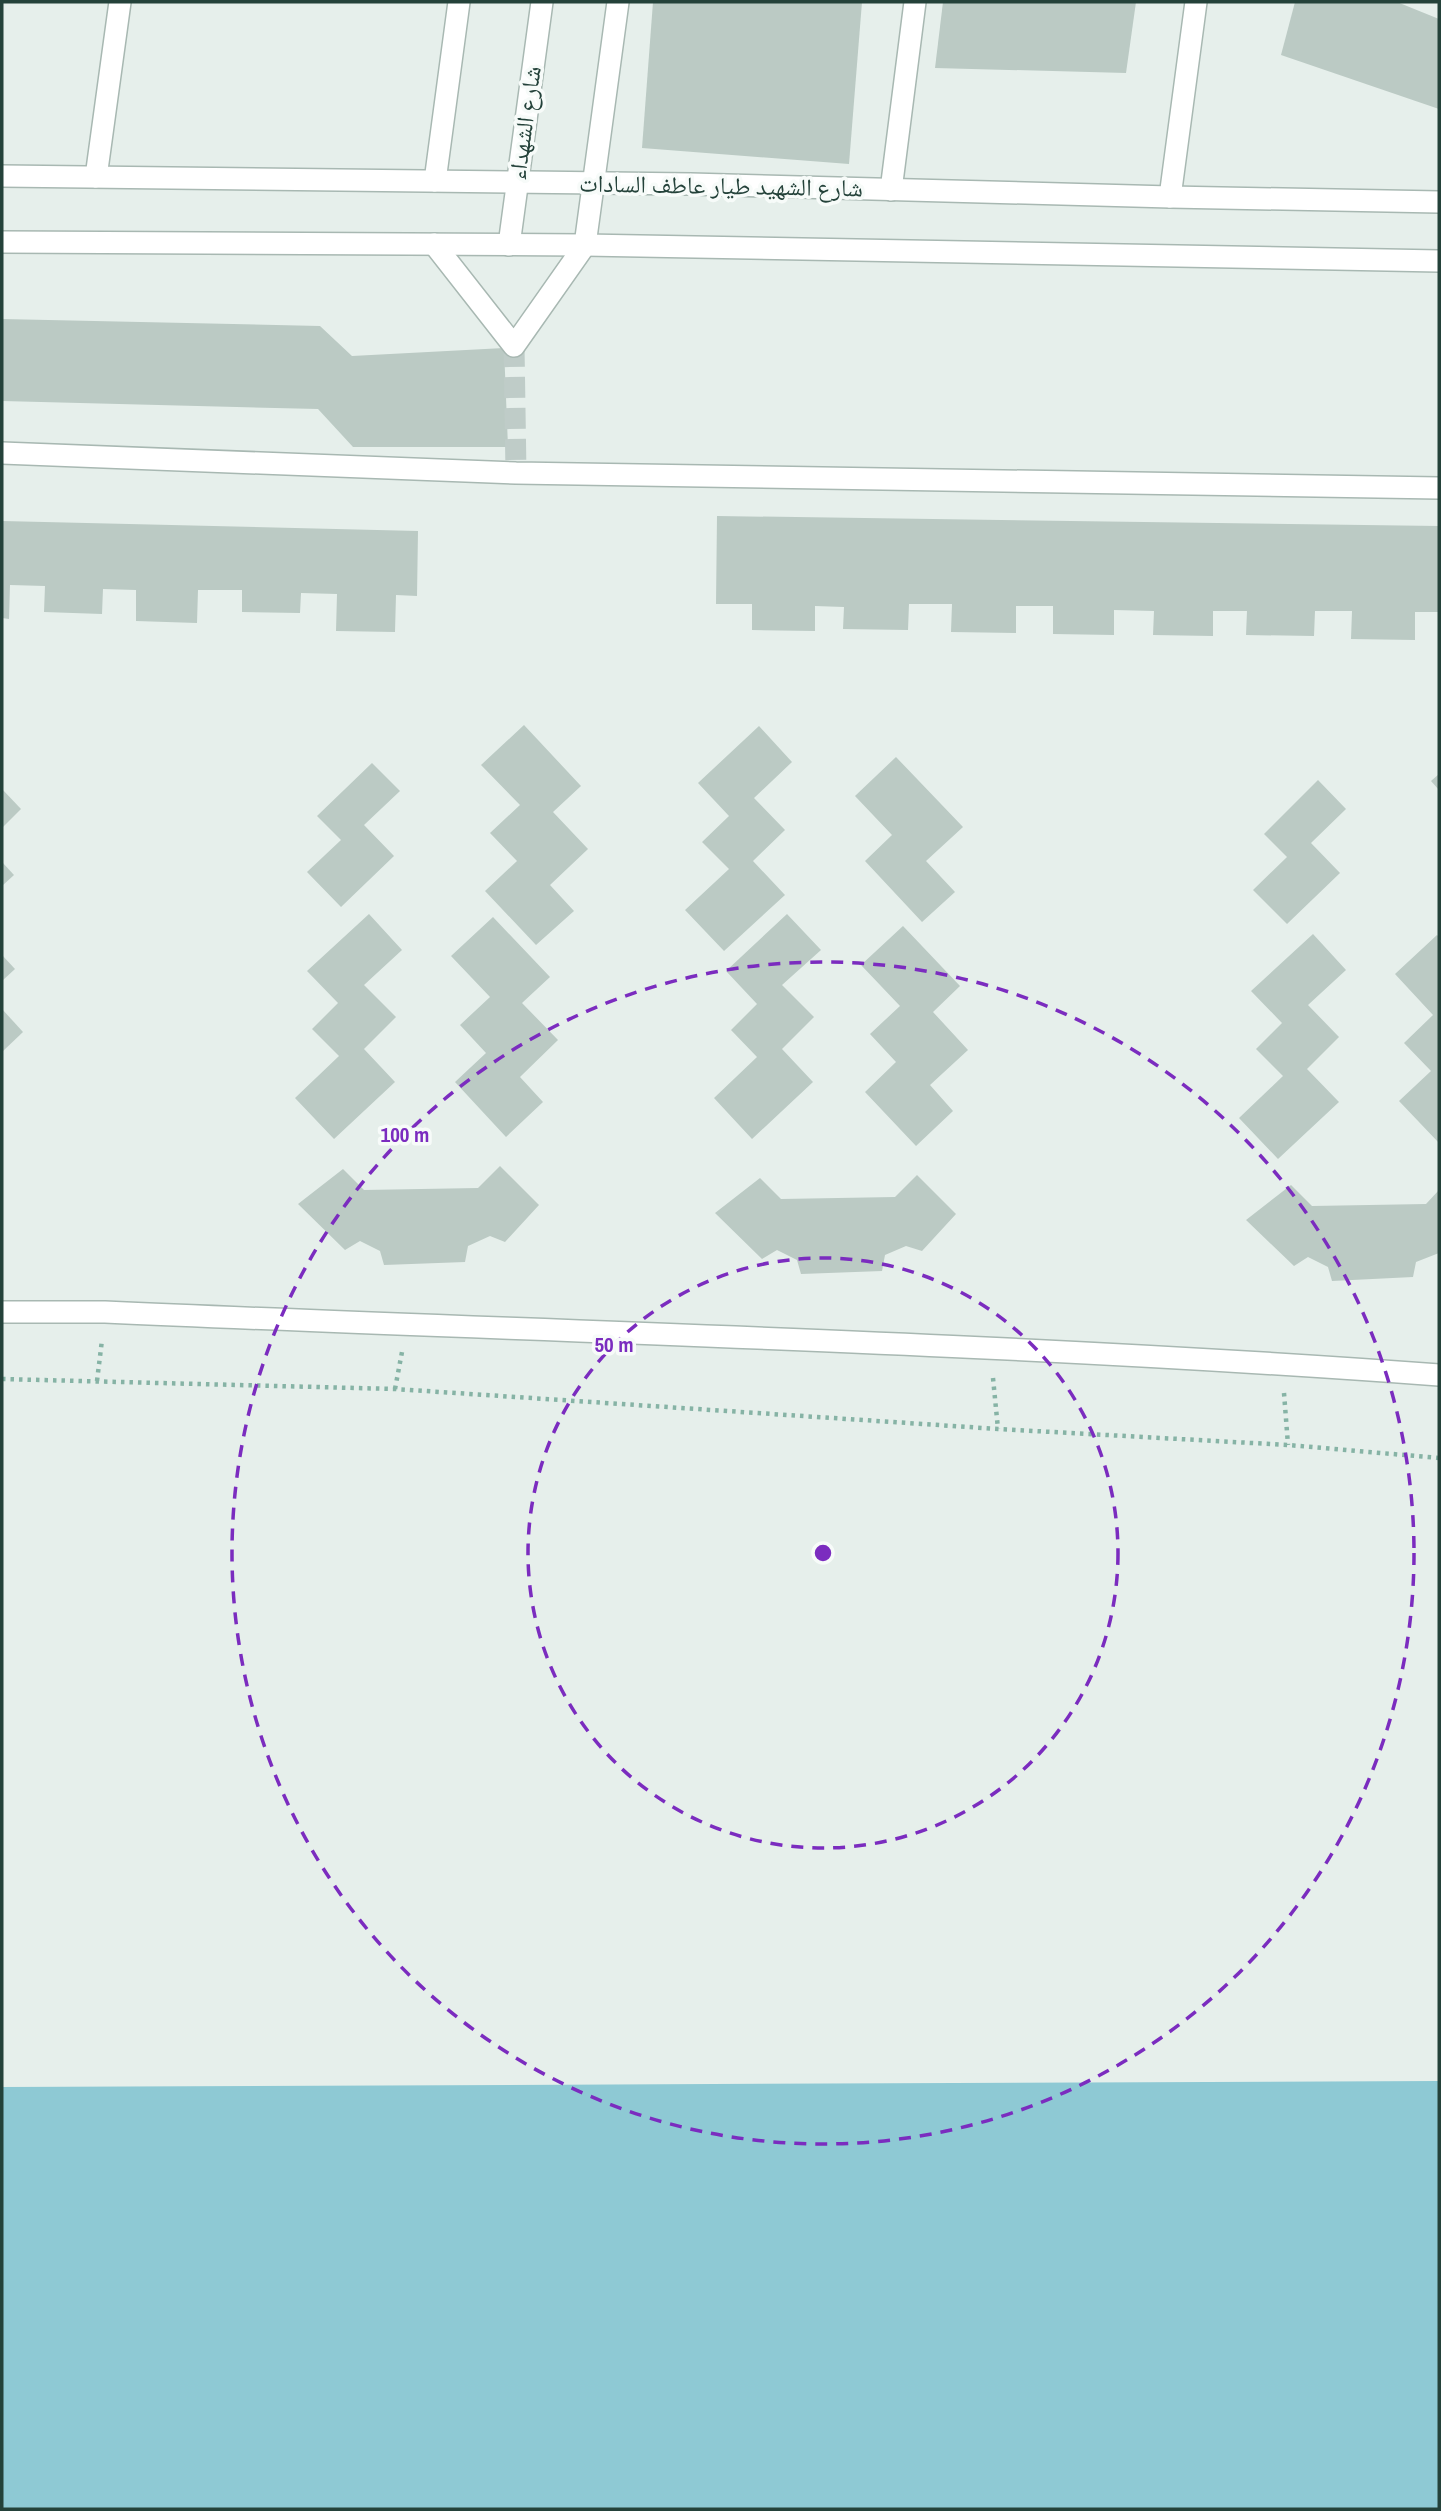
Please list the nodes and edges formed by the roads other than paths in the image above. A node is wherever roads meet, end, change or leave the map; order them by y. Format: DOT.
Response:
graph roads {
  1 [pos="120,2"];
  2 [pos="459,2"];
  3 [pos="542,2"];
  4 [pos="618,2"];
  5 [pos="915,2"];
  6 [pos="1196,2"];
  7 [pos="2,176"];
  8 [pos="96,177"];
  9 [pos="435,181"];
  10 [pos="517,182"];
  11 [pos="593,182"];
  12 [pos="891,190"];
  13 [pos="1170,197"];
  14 [pos="1439,202"];
  15 [pos="2,242"];
  16 [pos="434,244"];
  17 [pos="509,245"];
  18 [pos="585,245"];
  19 [pos="1439,261"];
  20 [pos="2,453"];
  21 [pos="1439,488"];
  22 [pos="2,1312"];
  23 [pos="1439,1376"];
  1 -- 8 [label="street"];
  2 -- 9 [label="street"];
  3 -- 10 [label="street, شارع الشهداء"];
  4 -- 11 [label="street"];
  5 -- 12 [label="street"];
  6 -- 13 [label="street"];
  7 -- 8 [label="street, شارع الشهيد طيار عاطف السادات"];
  8 -- 9 [label="street, شارع الشهيد طيار عاطف السادات"];
  9 -- 10 [label="street, شارع الشهيد طيار عاطف السادات"];
  10 -- 11 [label="street, شارع الشهيد طيار عاطف السادات"];
  10 -- 17 [label="street, شارع الشهداء"];
  11 -- 12 [label="street, شارع الشهيد طيار عاطف السادات"];
  11 -- 18 [label="street"];
  12 -- 13 [label="street, شارع الشهيد طيار عاطف السادات"];
  13 -- 14 [label="street, شارع الشهيد طيار عاطف السادات"];
  15 -- 16 [label="street"];
  16 -- 17 [label="street"];
  16 -- 18 [label="street"];
  17 -- 18 [label="street"];
  18 -- 19 [label="street"];
  20 -- 21 [label="street"];
  22 -- 23 [label="street"];
}
